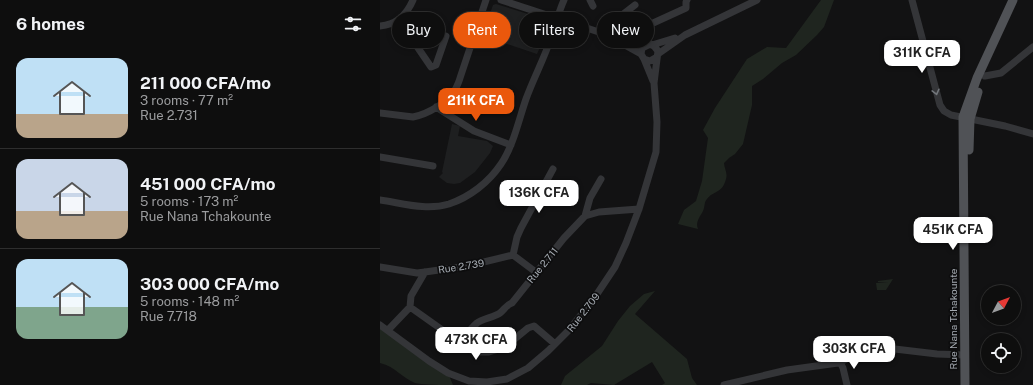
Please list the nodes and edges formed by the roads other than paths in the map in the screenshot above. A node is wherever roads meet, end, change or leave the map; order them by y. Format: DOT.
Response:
graph roads {
  1 [pos="413,0"];
  2 [pos="486,0"];
  3 [pos="501,0"];
  4 [pos="564,0"];
  5 [pos="687,0"];
  6 [pos="757,0"];
  7 [pos="912,0"];
  8 [pos="1013,0"];
  9 [pos="1019,0"];
  10 [pos="635,5"];
  11 [pos="407,12"];
  12 [pos="538,12"];
  13 [pos="559,12"];
  14 [pos="626,12"];
  15 [pos="392,23"];
  16 [pos="654,23"];
  17 [pos="380,26"];
  18 [pos="685,35"];
  19 [pos="446,36"];
  20 [pos="445,39"];
  21 [pos="654,43"];
  22 [pos="654,46"];
  23 [pos="1033,47"];
  24 [pos="418,48"];
  25 [pos="442,48"];
  26 [pos="547,48"];
  27 [pos="630,48"];
  28 [pos="642,48"];
  29 [pos="642,56"];
  30 [pos="656,57"];
  31 [pos="985,76"];
  32 [pos="654,83"];
  33 [pos="436,107"];
  34 [pos="380,113"];
  35 [pos="966,118"];
  36 [pos="1033,134"];
  37 [pos="510,145"];
  38 [pos="380,157"];
  39 [pos="432,166"];
  40 [pos="553,169"];
  41 [pos="601,179"];
  42 [pos="380,200"];
  43 [pos="639,208"];
  44 [pos="585,216"];
  45 [pos="513,255"];
  46 [pos="380,267"];
  47 [pos="426,272"];
  48 [pos="536,273"];
  49 [pos="410,307"];
  50 [pos="380,325"];
  51 [pos="388,330"];
  52 [pos="555,344"];
  53 [pos="458,345"];
  54 [pos="965,355"];
  55 [pos="840,362"];
  56 [pos="724,385"];
  57 [pos="847,385"];
  58 [pos="965,385"];
  59 [pos="970,385"];
  1 -- 11 [label="street"];
  2 -- 33 [label="street"];
  3 -- 12 [label="street"];
  4 -- 13 [label="street"];
  5 -- 16 [label="street"];
  6 -- 18 [label="street"];
  7 -- 35 [label="street, one-way"];
  8 -- 35 [label="main road, Rue Nana Tchakounte"];
  9 -- 31 [label="main road, Rue Nana Tchakounte"];
  10 -- 14 [label="street"];
  15 -- 17 [label="street"];
  18 -- 21 [label="street"];
  18 -- 30 [label="street"];
  19 -- 20 [label="street"];
  22 -- 30 [label="street"];
  23 -- 31 [label="street"];
  24 -- 25 [label="street"];
  26 -- 37 [label="street"];
  27 -- 29 [label="street"];
  28 -- 29 [label="street"];
  29 -- 30 [label="street"];
  29 -- 32 [label="street, Rue 2.709"];
  30 -- 32 [label="street, Rue 2.709"];
  31 -- 35 [label="main road, Rue Nana Tchakounte"];
  32 -- 43 [label="street, Rue 2.709"];
  33 -- 34 [label="street"];
  33 -- 37 [label="street"];
  35 -- 36 [label="street"];
  35 -- 54 [label="main road, Rue Nana Tchakounte"];
  35 -- 59 [label="main road, Rue Nana Tchakounte"];
  37 -- 42 [label="street"];
  38 -- 39 [label="street"];
  40 -- 45 [label="street"];
  41 -- 44 [label="street"];
  43 -- 44 [label="street"];
  43 -- 52 [label="street, Rue 2.709"];
  44 -- 48 [label="street, Rue 2.711"];
  45 -- 47 [label="street, Rue 2.739"];
  45 -- 48 [label="street"];
  46 -- 47 [label="street, Rue 2.739"];
  47 -- 49 [label="street"];
  48 -- 53 [label="street, Rue 2.711"];
  49 -- 51 [label="street"];
  49 -- 53 [label="street"];
  50 -- 51 [label="street, Rue 2.709"];
  51 -- 52 [label="street, Rue 2.709"];
  52 -- 53 [label="street"];
  54 -- 55 [label="street"];
  54 -- 58 [label="main road, Rue Nana Tchakounte"];
  55 -- 56 [label="street"];
  55 -- 57 [label="street"];
}
